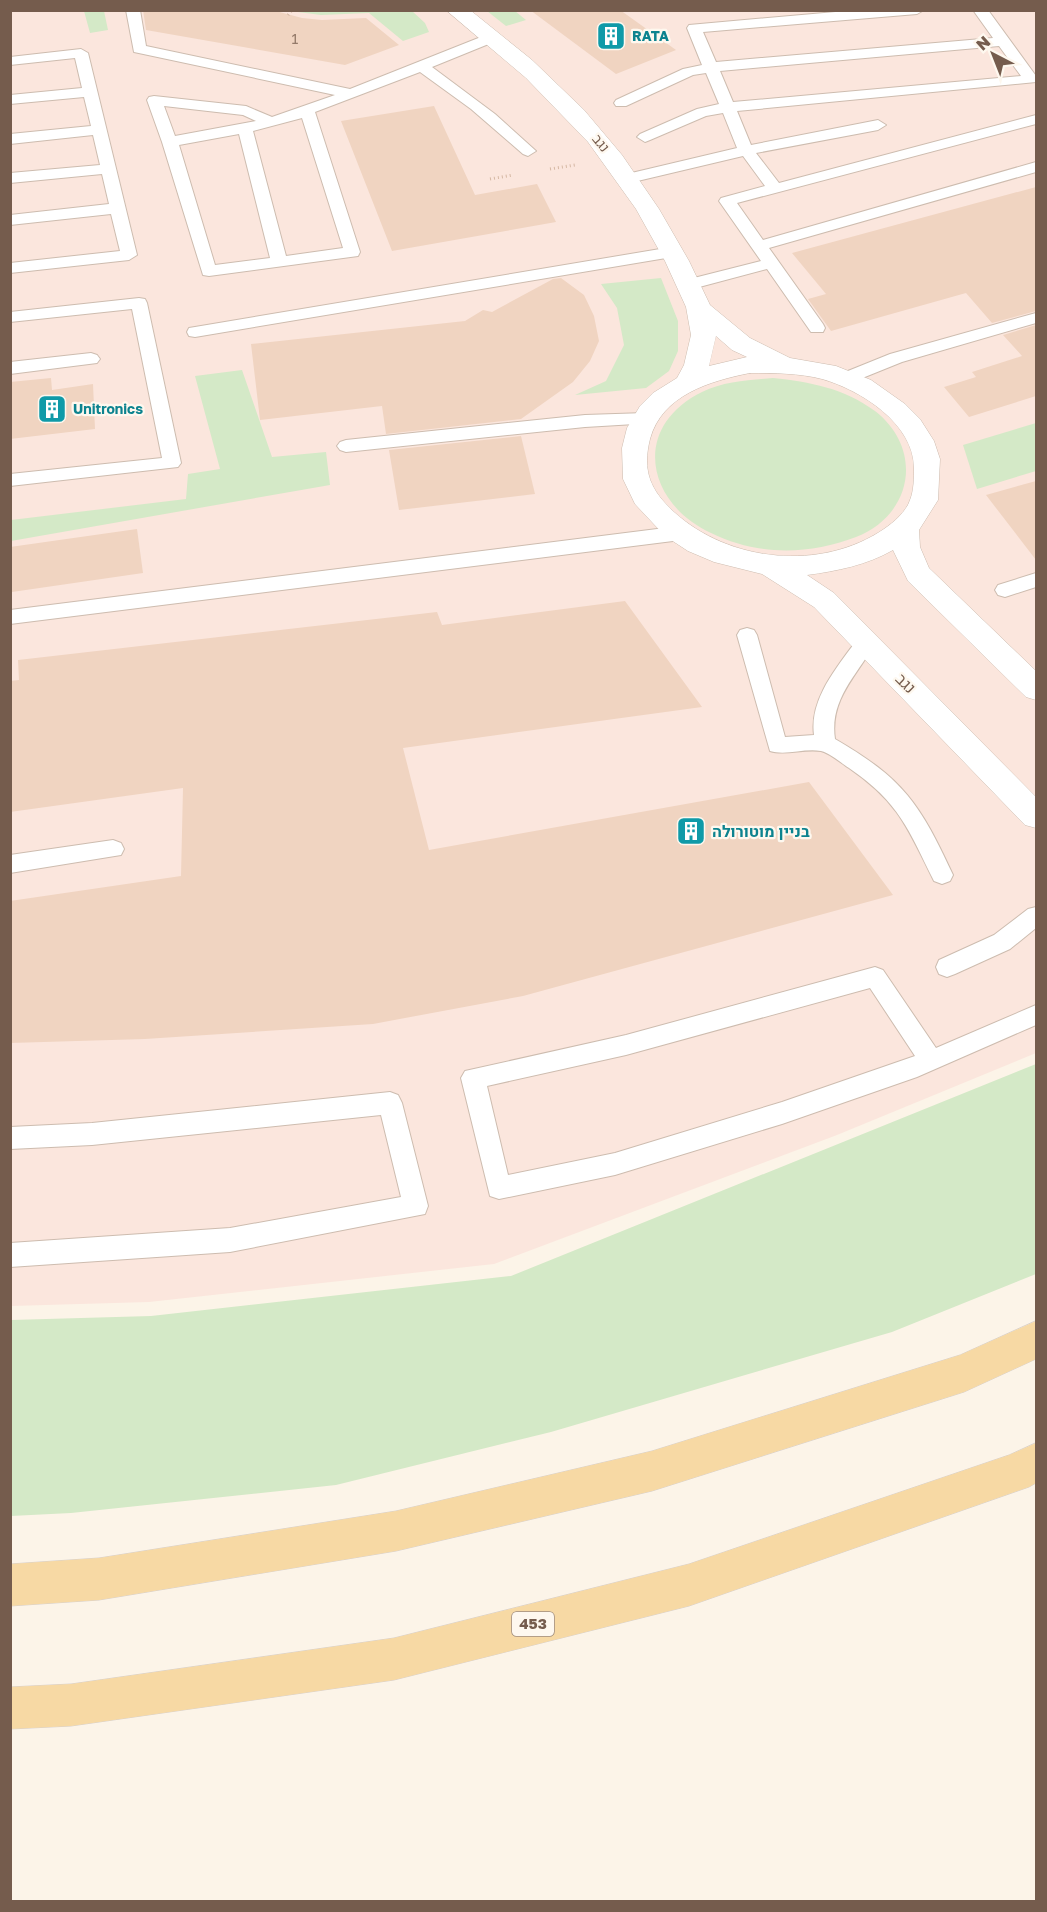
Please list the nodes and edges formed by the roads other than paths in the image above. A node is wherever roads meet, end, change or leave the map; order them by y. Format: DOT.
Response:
graph roads {
  1 [pos="133,10"];
  2 [pos="456,10"];
  3 [pos="917,10"];
  4 [pos="980,10"];
  5 [pos="491,38"];
  6 [pos="1003,41"];
  7 [pos="10,61"];
  8 [pos="421,66"];
  9 [pos="711,67"];
  10 [pos="90,92"];
  11 [pos="351,94"];
  12 [pos="10,100"];
  13 [pos="621,103"];
  14 [pos="728,107"];
  15 [pos="307,111"];
  16 [pos="1036,120"];
  17 [pos="271,122"];
  18 [pos="878,125"];
  19 [pos="245,128"];
  20 [pos="100,130"];
  21 [pos="645,137"];
  22 [pos="10,139"];
  23 [pos="170,142"];
  24 [pos="746,150"];
  25 [pos="528,151"];
  26 [pos="1036,167"];
  27 [pos="109,169"];
  28 [pos="10,178"];
  29 [pos="629,178"];
  30 [pos="775,188"];
  31 [pos="118,208"];
  32 [pos="10,220"];
  33 [pos="759,246"];
  34 [pos="672,252"];
  35 [pos="279,261"];
  36 [pos="771,263"];
  37 [pos="10,268"];
  38 [pos="688,285"];
  39 [pos="702,311"];
  40 [pos="10,317"];
  41 [pos="1036,318"];
  42 [pos="817,328"];
  43 [pos="195,332"];
  44 [pos="91,358"];
  45 [pos="785,365"];
  46 [pos="10,368"];
  47 [pos="844,379"];
  48 [pos="687,382"];
  49 [pos="646,419"];
  50 [pos="346,446"];
  51 [pos="10,480"];
  52 [pos="906,526"];
  53 [pos="681,533"];
  54 [pos="766,564"];
  55 [pos="1036,580"];
  56 [pos="1005,590"];
  57 [pos="10,617"];
  58 [pos="747,635"];
  59 [pos="866,642"];
  60 [pos="1036,689"];
  61 [pos="825,743"];
  62 [pos="1036,816"];
  63 [pos="113,849"];
  64 [pos="10,864"];
  65 [pos="942,875"];
  66 [pos="1036,916"];
  67 [pos="947,967"];
  68 [pos="1036,1015"];
  69 [pos="931,1060"];
  70 [pos="10,1138"];
  71 [pos="10,1255"];
  72 [pos="1036,1340"];
  73 [pos="1036,1463"];
  74 [pos="10,1585"];
  75 [pos="10,1708"];
  1 -- 11 [label="lane"];
  2 -- 5 [label="street, נגב"];
  3 -- 9 [label="lane"];
  4 -- 6 [label="lane"];
  5 -- 8 [label="lane"];
  5 -- 29 [label="street, נגב"];
  6 -- 9 [label="lane"];
  6 -- 14 [label="lane"];
  7 -- 10 [label="lane"];
  8 -- 11 [label="lane"];
  8 -- 25 [label="lane"];
  9 -- 13 [label="lane"];
  9 -- 14 [label="lane"];
  10 -- 12 [label="lane"];
  10 -- 20 [label="lane"];
  11 -- 15 [label="lane"];
  14 -- 21 [label="lane"];
  14 -- 24 [label="lane"];
  15 -- 17 [label="lane"];
  15 -- 35 [label="lane"];
  16 -- 30 [label="lane"];
  17 -- 19 [label="lane"];
  17 -- 23 [label="lane"];
  18 -- 24 [label="lane"];
  19 -- 23 [label="lane"];
  19 -- 35 [label="lane"];
  20 -- 22 [label="lane"];
  20 -- 27 [label="lane"];
  23 -- 35 [label="lane"];
  24 -- 29 [label="lane"];
  24 -- 30 [label="lane"];
  26 -- 33 [label="lane"];
  27 -- 28 [label="lane"];
  27 -- 31 [label="lane"];
  29 -- 34 [label="street, נגב"];
  30 -- 33 [label="lane"];
  31 -- 32 [label="lane"];
  31 -- 37 [label="lane"];
  33 -- 36 [label="lane"];
  34 -- 38 [label="street, נגב"];
  34 -- 43 [label="lane"];
  36 -- 38 [label="lane"];
  36 -- 42 [label="lane"];
  38 -- 39 [label="street, נגב"];
  39 -- 45 [label="street, נגב"];
  39 -- 48 [label="street, נגב"];
  40 -- 51 [label="lane"];
  41 -- 47 [label="lane"];
  44 -- 46 [label="lane"];
  45 -- 47 [label="street"];
  45 -- 48 [label="street"];
  47 -- 52 [label="street"];
  48 -- 49 [label="street"];
  49 -- 50 [label="lane"];
  49 -- 53 [label="street"];
  52 -- 54 [label="street"];
  52 -- 60 [label="street"];
  53 -- 54 [label="street"];
  53 -- 57 [label="lane"];
  54 -- 59 [label="street, נגב"];
  55 -- 56 [label="lane"];
  58 -- 61 [label="lane"];
  59 -- 61 [label="lane"];
  59 -- 62 [label="street, נגב"];
  61 -- 65 [label="lane"];
  63 -- 64 [label="lane"];
  66 -- 67 [label="lane"];
  68 -- 69 [label="lane"];
  69 -- 69 [label="lane"];
  70 -- 71 [label="lane"];
  72 -- 74 [label="main road"];
  73 -- 75 [label="main road, 453"];
}
